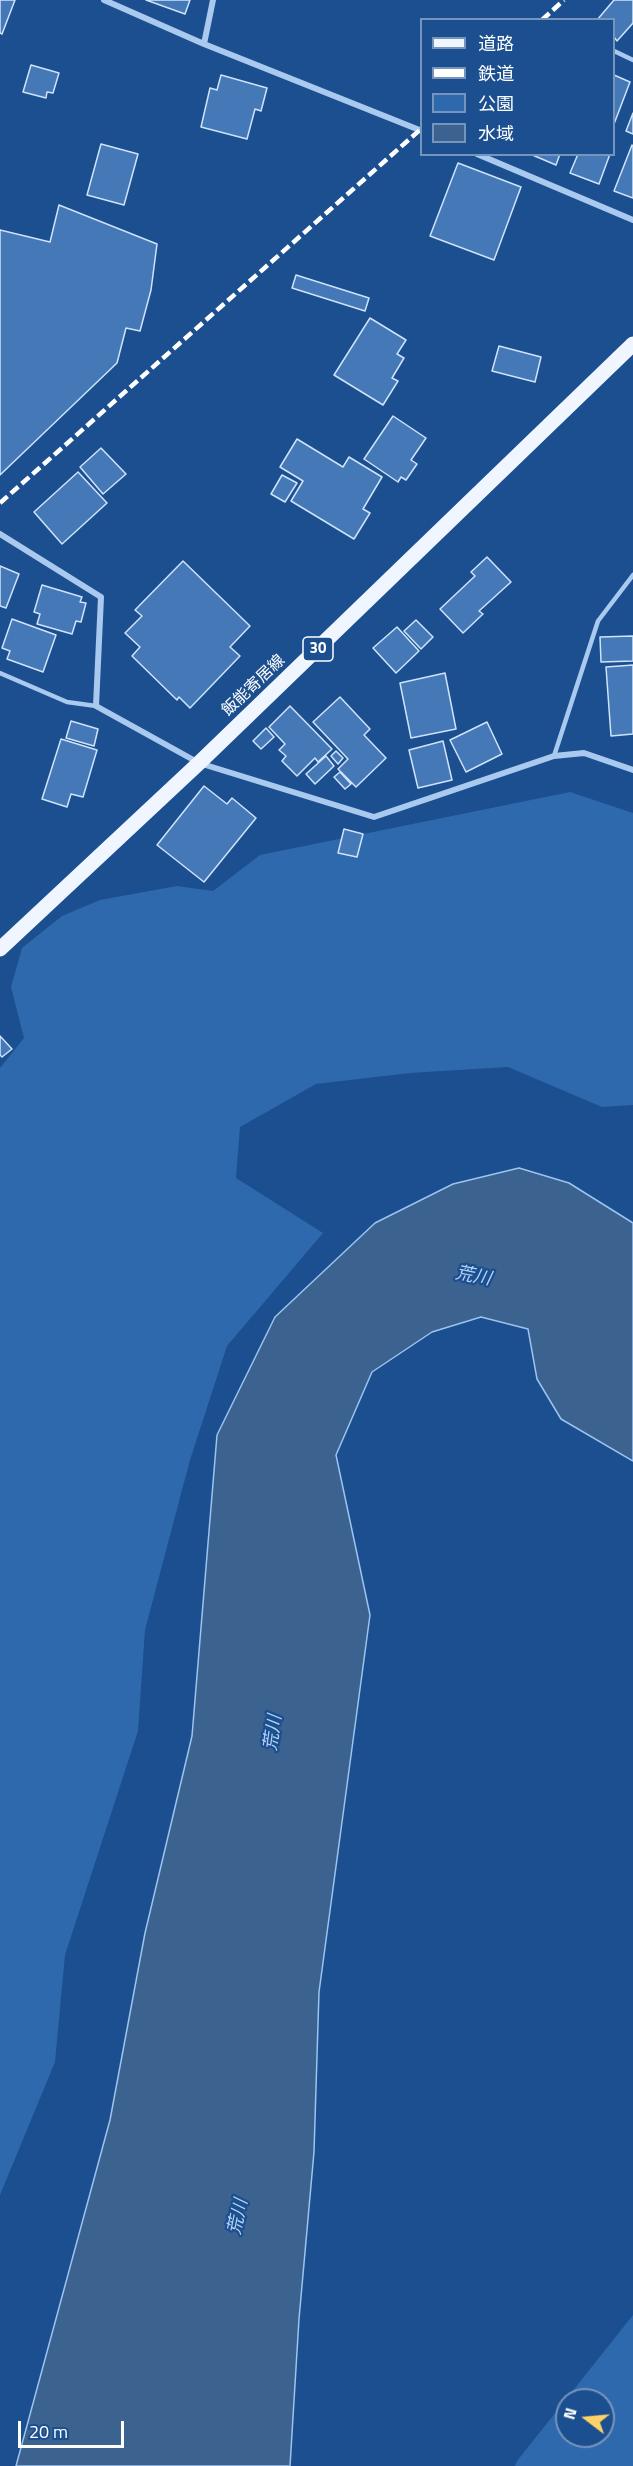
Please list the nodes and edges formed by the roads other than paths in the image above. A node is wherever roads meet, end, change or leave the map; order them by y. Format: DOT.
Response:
graph roads {
  1 [pos="104,0"];
  2 [pos="213,0"];
  3 [pos="204,44"];
  4 [pos="615,51"];
  5 [pos="633,60"];
  6 [pos="420,130"];
  7 [pos="482,156"];
  8 [pos="633,220"];
  9 [pos="633,344"];
  10 [pos="0,534"];
  11 [pos="633,575"];
  12 [pos="0,673"];
  13 [pos="96,706"];
  14 [pos="554,756"];
  15 [pos="199,764"];
  16 [pos="633,770"];
  17 [pos="0,949"];
  1 -- 3 [label="street"];
  2 -- 3 [label="street"];
  3 -- 6 [label="street"];
  4 -- 5 [label="lane"];
  7 -- 8 [label="street"];
  9 -- 15 [label="main road, 飯能寄居線 / 30"];
  10 -- 13 [label="street"];
  11 -- 14 [label="lane"];
  12 -- 13 [label="lane"];
  13 -- 15 [label="street"];
  14 -- 15 [label="street"];
  14 -- 16 [label="street"];
  15 -- 17 [label="main road, 飯能寄居線 / 30"];
}
